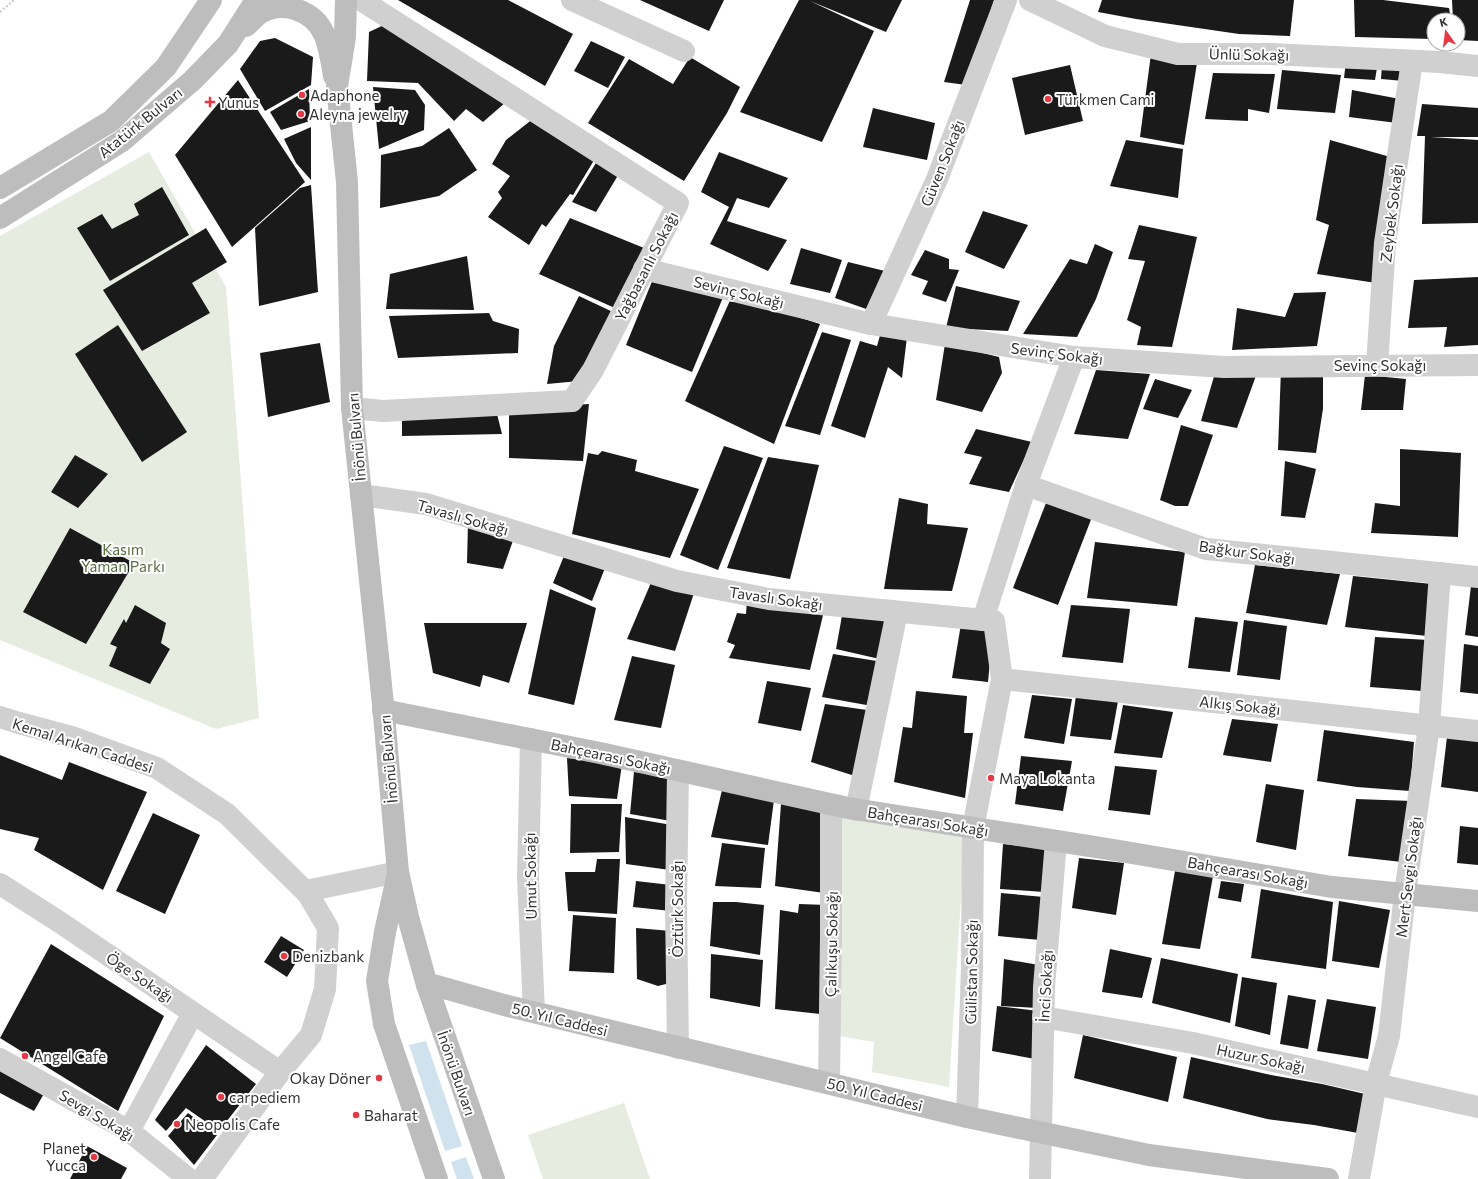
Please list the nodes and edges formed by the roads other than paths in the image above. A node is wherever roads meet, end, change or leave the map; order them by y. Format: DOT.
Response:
graph roads {
  1 [pos="211,0"];
  2 [pos="256,0"];
  3 [pos="346,0"];
  4 [pos="361,0"];
  5 [pos="572,0"];
  6 [pos="1006,0"];
  7 [pos="1030,0"];
  8 [pos="228,44"];
  9 [pos="684,51"];
  10 [pos="1412,61"];
  11 [pos="1478,66"];
  12 [pos="337,86"];
  13 [pos="0,188"];
  14 [pos="0,218"];
  15 [pos="644,269"];
  16 [pos="871,324"];
  17 [pos="1074,357"];
  18 [pos="1377,365"];
  19 [pos="1478,365"];
  20 [pos="352,408"];
  21 [pos="1026,485"];
  22 [pos="361,495"];
  23 [pos="1440,573"];
  24 [pos="1478,577"];
  25 [pos="897,612"];
  26 [pos="983,620"];
  27 [pos="1002,679"];
  28 [pos="383,710"];
  29 [pos="0,717"];
  30 [pos="1429,726"];
  31 [pos="1478,731"];
  32 [pos="531,739"];
  33 [pos="678,771"];
  34 [pos="831,805"];
  35 [pos="856,810"];
  36 [pos="972,828"];
  37 [pos="1056,841"];
  38 [pos="398,872"];
  39 [pos="0,884"];
  40 [pos="306,891"];
  41 [pos="1405,893"];
  42 [pos="1478,901"];
  43 [pos="426,984"];
  44 [pos="534,1012"];
  45 [pos="193,1013"];
  46 [pos="1043,1017"];
  47 [pos="678,1048"];
  48 [pos="0,1059"];
  49 [pos="280,1072"];
  50 [pos="829,1083"];
  51 [pos="1376,1083"];
  52 [pos="1478,1107"];
  53 [pos="968,1117"];
  54 [pos="129,1131"];
  55 [pos="1040,1132"];
  56 [pos="189,1179"];
  57 [pos="202,1179"];
  58 [pos="437,1179"];
  59 [pos="494,1179"];
  60 [pos="1040,1179"];
  61 [pos="1328,1179"];
  62 [pos="1360,1179"];
  1 -- 13 [label="street, Atatürk Bulvarı"];
  2 -- 8 [label="street, Atatürk Bulvarı"];
  3 -- 12 [label="street, İnönü Bulvarı"];
  4 -- 15 [label="street, Yağbasanlı Sokağı"];
  5 -- 9 [label="street"];
  6 -- 16 [label="street, Güven Sokağı"];
  7 -- 10 [label="street, Ünlü Sokağı"];
  8 -- 12 [label="street"];
  8 -- 14 [label="street, Atatürk Bulvarı"];
  10 -- 11 [label="street, Ünlü Sokağı"];
  10 -- 18 [label="street, Zeybek Sokağı"];
  12 -- 20 [label="street, İnönü Bulvarı"];
  15 -- 16 [label="street, Sevinç Sokağı"];
  15 -- 20 [label="street, Yağbasanlı Sokağı"];
  16 -- 17 [label="street, Sevinç Sokağı"];
  17 -- 18 [label="street, Sevinç Sokağı"];
  17 -- 21 [label="street"];
  18 -- 19 [label="street, Sevinç Sokağı"];
  20 -- 22 [label="street, İnönü Bulvarı"];
  21 -- 23 [label="street, Bağkur Sokağı"];
  21 -- 26 [label="street"];
  22 -- 25 [label="street, Tavaslı Sokağı"];
  22 -- 28 [label="street, İnönü Bulvarı"];
  23 -- 24 [label="street, Bağkur Sokağı"];
  23 -- 30 [label="street, Mert Sevgi Sokağı"];
  25 -- 26 [label="street, Tavaslı Sokağı"];
  25 -- 35 [label="street"];
  26 -- 27 [label="street"];
  27 -- 30 [label="street, Alkış Sokağı"];
  27 -- 36 [label="street"];
  28 -- 32 [label="street, Bahçearası Sokağı"];
  28 -- 38 [label="street, İnönü Bulvarı"];
  29 -- 40 [label="street, Kemal Arıkan Caddesi"];
  30 -- 31 [label="street, Alkış Sokağı"];
  30 -- 41 [label="street, Mert Sevgi Sokağı"];
  32 -- 33 [label="street, Bahçearası Sokağı"];
  32 -- 44 [label="street, Umut Sokağı"];
  33 -- 34 [label="street, Bahçearası Sokağı"];
  33 -- 47 [label="street, Öztürk Sokağı"];
  34 -- 35 [label="street, Bahçearası Sokağı"];
  34 -- 50 [label="street, Çalıkuşu Sokağı"];
  35 -- 36 [label="street, Bahçearası Sokağı"];
  36 -- 37 [label="street, Bahçearası Sokağı"];
  36 -- 53 [label="street, Gülistan Sokağı"];
  37 -- 41 [label="street, Bahçearası Sokağı"];
  37 -- 46 [label="street, İnci Sokağı"];
  38 -- 40 [label="street"];
  38 -- 43 [label="street, İnönü Bulvarı"];
  38 -- 58 [label="street, İnönü Bulvarı"];
  39 -- 45 [label="street, Öge Sokağı"];
  40 -- 49 [label="street, Kemal Arıkan Caddesi"];
  41 -- 42 [label="street, Bahçearası Sokağı"];
  41 -- 51 [label="street, Mert Sevgi Sokağı"];
  43 -- 44 [label="street, 50. Yıl Caddesi"];
  43 -- 59 [label="street, İnönü Bulvarı"];
  44 -- 47 [label="street, 50. Yıl Caddesi"];
  45 -- 49 [label="street, Öge Sokağı"];
  45 -- 54 [label="street"];
  46 -- 51 [label="street, Huzur Sokağı"];
  46 -- 55 [label="street, İnci Sokağı"];
  47 -- 50 [label="street, 50. Yıl Caddesi"];
  48 -- 54 [label="street, Sevgi Sokağı"];
  49 -- 57 [label="street, Kemal Arıkan Caddesi"];
  50 -- 53 [label="street, 50. Yıl Caddesi"];
  51 -- 52 [label="street, Huzur Sokağı"];
  51 -- 62 [label="street, Mert Sevgi Sokağı"];
  53 -- 55 [label="street, 50. Yıl Caddesi"];
  54 -- 56 [label="street, Sevgi Sokağı"];
  55 -- 60 [label="street, İnci Sokağı"];
  55 -- 61 [label="street, 50. Yıl Caddesi"];
}
